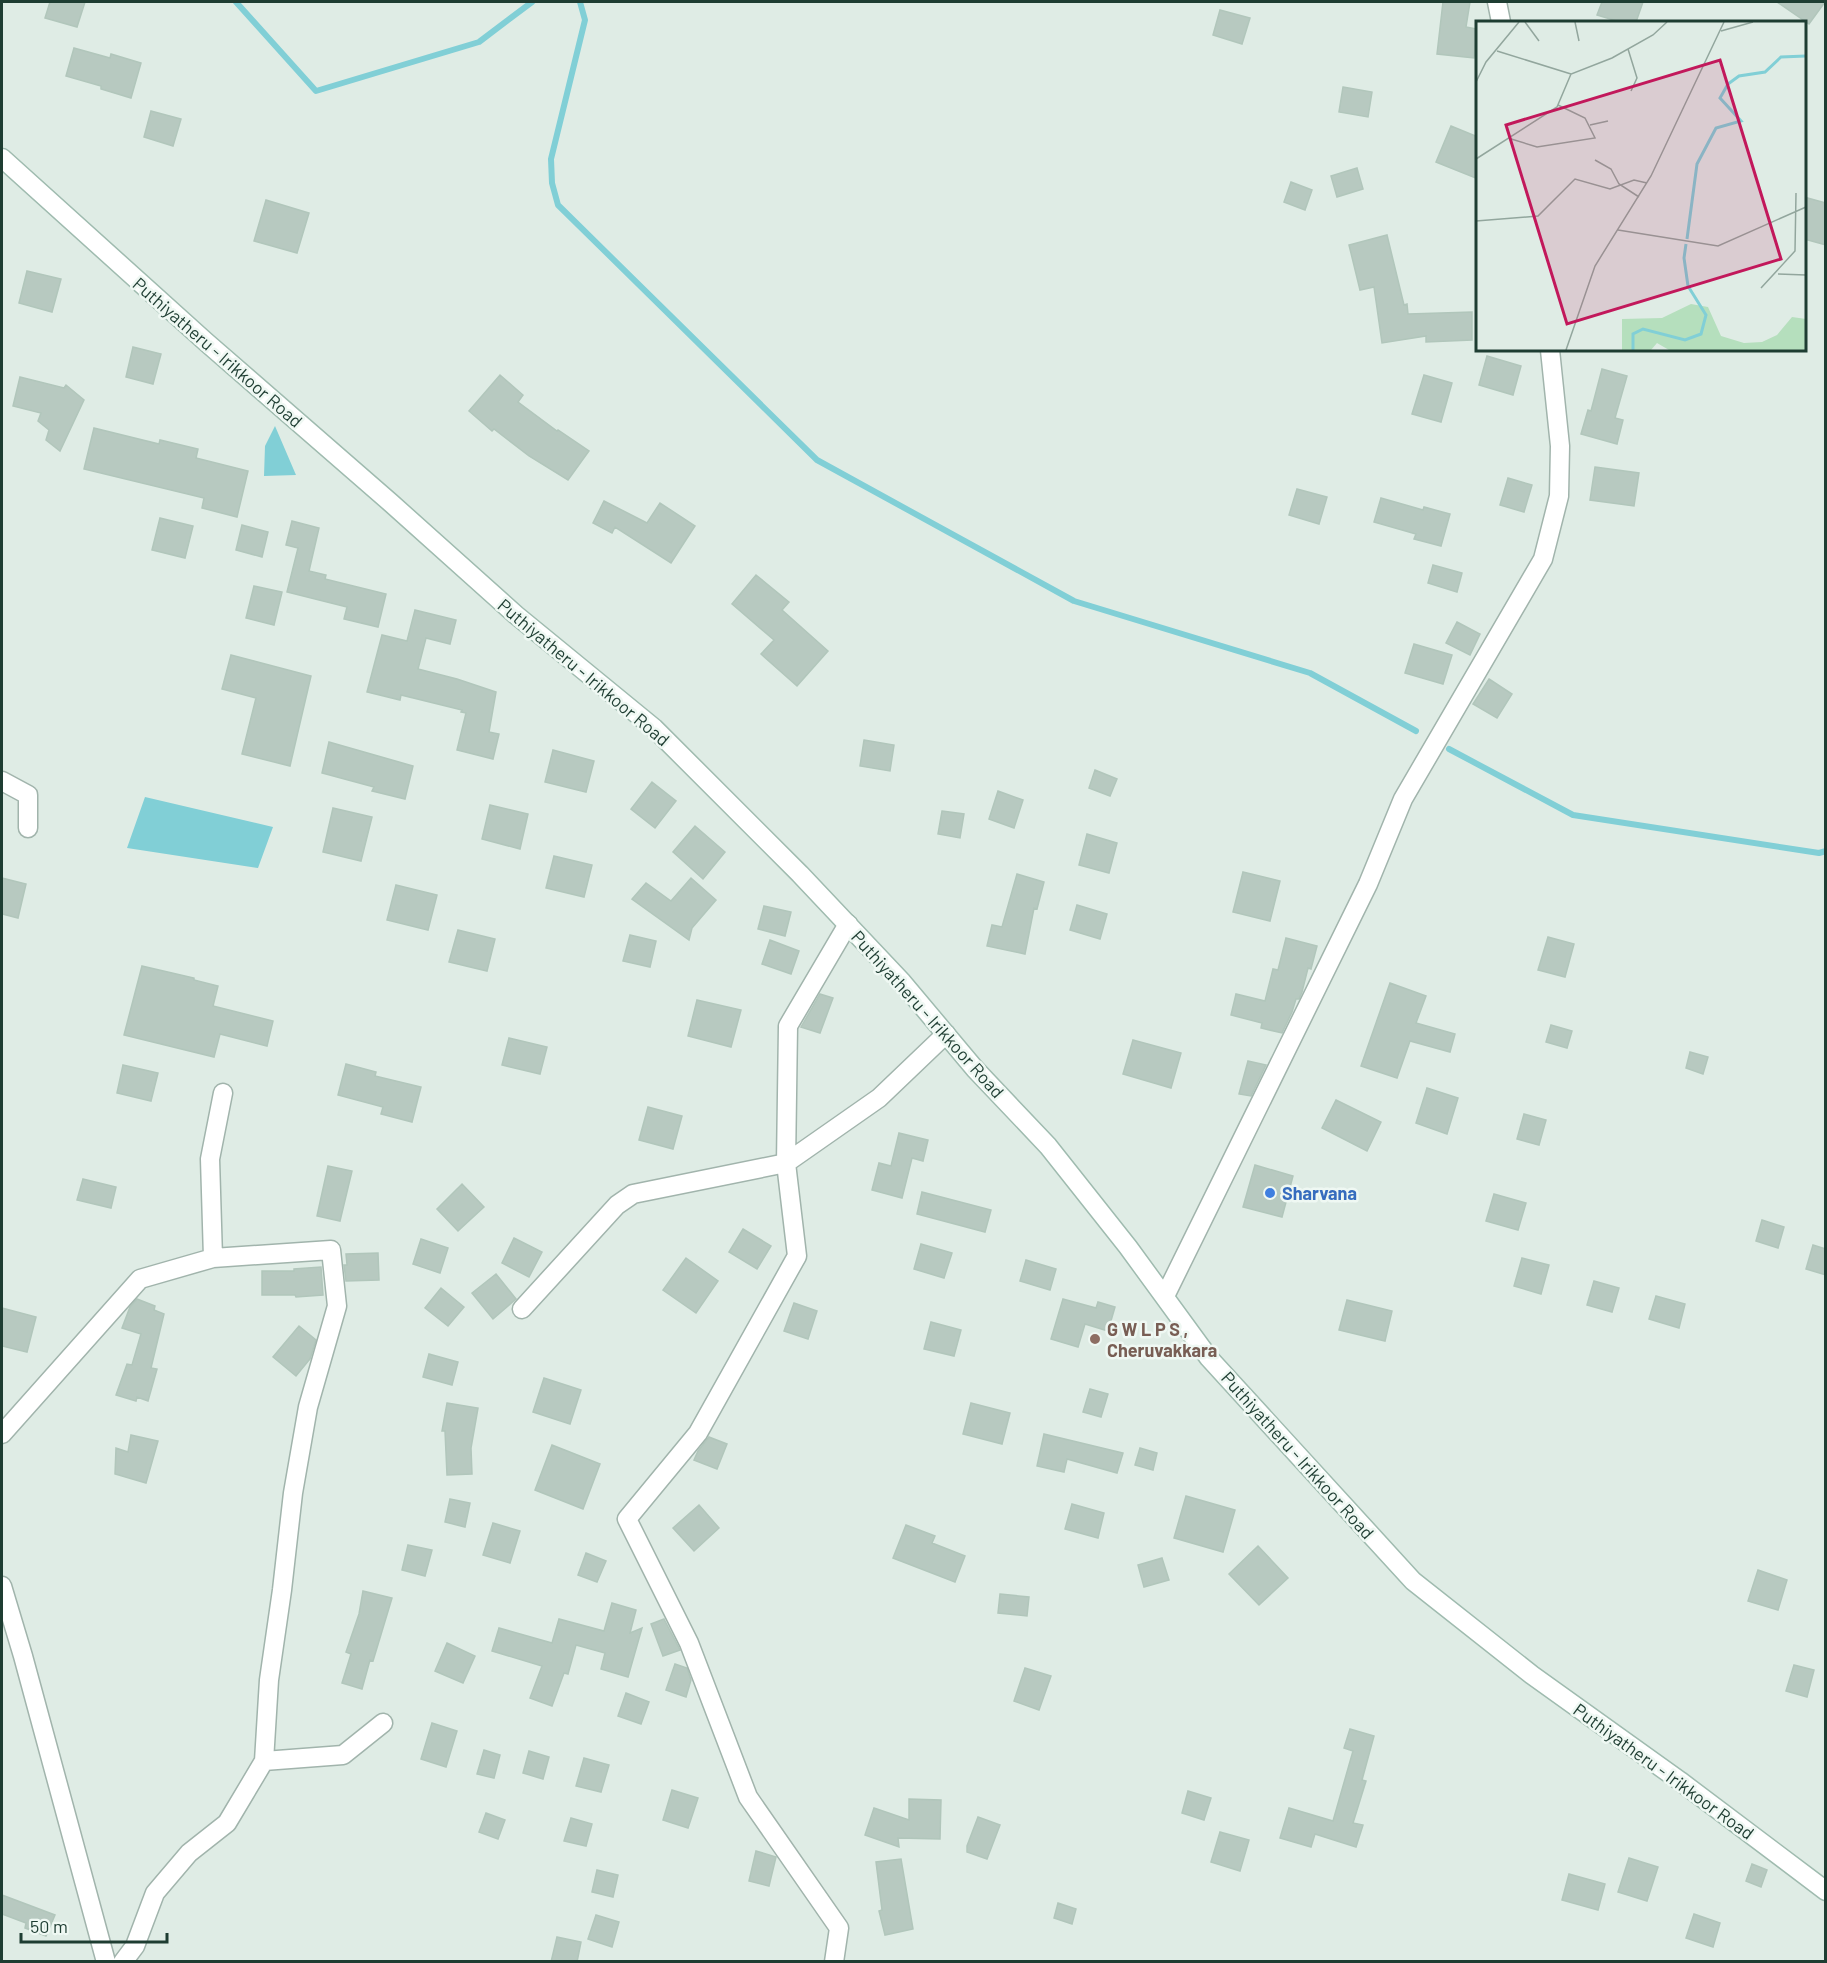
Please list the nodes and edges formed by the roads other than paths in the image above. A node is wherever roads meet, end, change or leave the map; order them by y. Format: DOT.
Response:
graph roads {
  1 [pos="1497,2"];
  2 [pos="1501,21"];
  3 [pos="2,158"];
  4 [pos="1550,351"];
  5 [pos="2,781"];
  6 [pos="28,828"];
  7 [pos="848,924"];
  8 [pos="946,1034"];
  9 [pos="223,1093"];
  10 [pos="786,1163"];
  11 [pos="213,1258"];
  12 [pos="1165,1296"];
  13 [pos="522,1309"];
  14 [pos="2,1434"];
  15 [pos="2,1586"];
  16 [pos="383,1723"];
  17 [pos="264,1761"];
  18 [pos="1826,1891"];
  19 [pos="106,1962"];
  20 [pos="123,1962"];
  21 [pos="834,1962"];
  1 -- 2 [label="street"];
  3 -- 7 [label="street, Puthiyatheru - Irikkoor Road"];
  4 -- 12 [label="street"];
  5 -- 6 [label="street"];
  7 -- 8 [label="street, Puthiyatheru - Irikkoor Road"];
  7 -- 10 [label="street"];
  8 -- 10 [label="street"];
  8 -- 12 [label="street, Puthiyatheru - Irikkoor Road"];
  9 -- 11 [label="street"];
  10 -- 13 [label="street"];
  10 -- 21 [label="street"];
  11 -- 14 [label="street"];
  11 -- 17 [label="street"];
  12 -- 18 [label="street, Puthiyatheru - Irikkoor Road"];
  15 -- 19 [label="street"];
  16 -- 17 [label="street"];
  17 -- 20 [label="street"];
}
